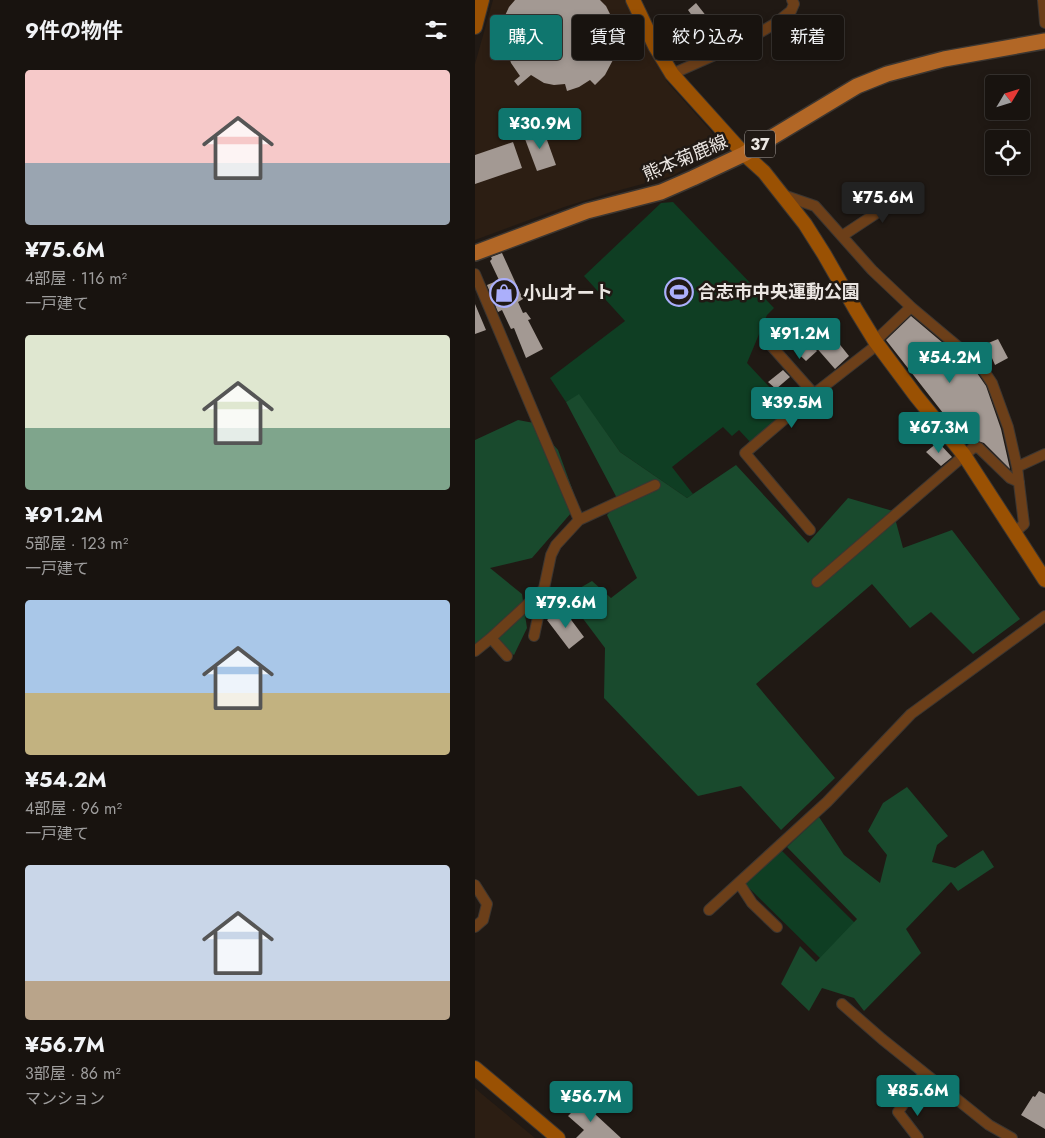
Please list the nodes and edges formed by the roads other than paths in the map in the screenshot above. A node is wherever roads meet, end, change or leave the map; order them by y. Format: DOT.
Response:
graph roads {
  1 [pos="482,0"];
  2 [pos="633,0"];
  3 [pos="793,0"];
  4 [pos="1043,0"];
  5 [pos="1045,23"];
  6 [pos="475,27"];
  7 [pos="1045,41"];
  8 [pos="672,74"];
  9 [pos="744,154"];
  10 [pos="910,191"];
  11 [pos="782,194"];
  12 [pos="842,236"];
  13 [pos="475,253"];
  14 [pos="475,274"];
  15 [pos="911,307"];
  16 [pos="767,341"];
  17 [pos="875,341"];
  18 [pos="814,394"];
  19 [pos="1045,454"];
  20 [pos="964,455"];
  21 [pos="1017,467"];
  22 [pos="1019,482"];
  23 [pos="655,485"];
  24 [pos="579,520"];
  25 [pos="810,530"];
  26 [pos="1015,532"];
  27 [pos="1045,580"];
  28 [pos="817,582"];
  29 [pos="544,589"];
  30 [pos="1045,616"];
  31 [pos="534,636"];
  32 [pos="491,638"];
  33 [pos="475,651"];
  34 [pos="507,656"];
  35 [pos="739,883"];
  36 [pos="475,885"];
  37 [pos="709,910"];
  38 [pos="475,927"];
  39 [pos="777,927"];
  40 [pos="842,1004"];
  41 [pos="475,1068"];
  42 [pos="924,1073"];
  43 [pos="558,1138"];
  44 [pos="918,1138"];
  45 [pos="1011,1138"];
  1 -- 6 [label="street"];
  2 -- 8 [label="street"];
  3 -- 8 [label="street"];
  4 -- 5 [label="street"];
  7 -- 9 [label="main road, 熊本菊鹿線 / 37"];
  8 -- 9 [label="street"];
  9 -- 11 [label="street"];
  9 -- 13 [label="main road, 熊本菊鹿線 / 37"];
  10 -- 12 [label="street"];
  11 -- 12 [label="street"];
  11 -- 17 [label="street"];
  12 -- 15 [label="street"];
  14 -- 24 [label="street"];
  15 -- 17 [label="street"];
  15 -- 21 [label="street"];
  16 -- 18 [label="street"];
  17 -- 18 [label="street"];
  17 -- 20 [label="street"];
  18 -- 25 [label="street"];
  19 -- 21 [label="street"];
  20 -- 22 [label="street"];
  20 -- 26 [label="street"];
  20 -- 28 [label="street"];
  21 -- 22 [label="street"];
  22 -- 26 [label="street"];
  23 -- 24 [label="street"];
  24 -- 29 [label="street"];
  26 -- 27 [label="street"];
  29 -- 31 [label="street"];
  29 -- 32 [label="street"];
  30 -- 35 [label="street"];
  32 -- 33 [label="street"];
  32 -- 34 [label="street"];
  35 -- 37 [label="street"];
  35 -- 39 [label="street"];
  36 -- 38 [label="street"];
  40 -- 42 [label="street"];
  41 -- 43 [label="street"];
  42 -- 44 [label="street"];
  42 -- 45 [label="street"];
}
